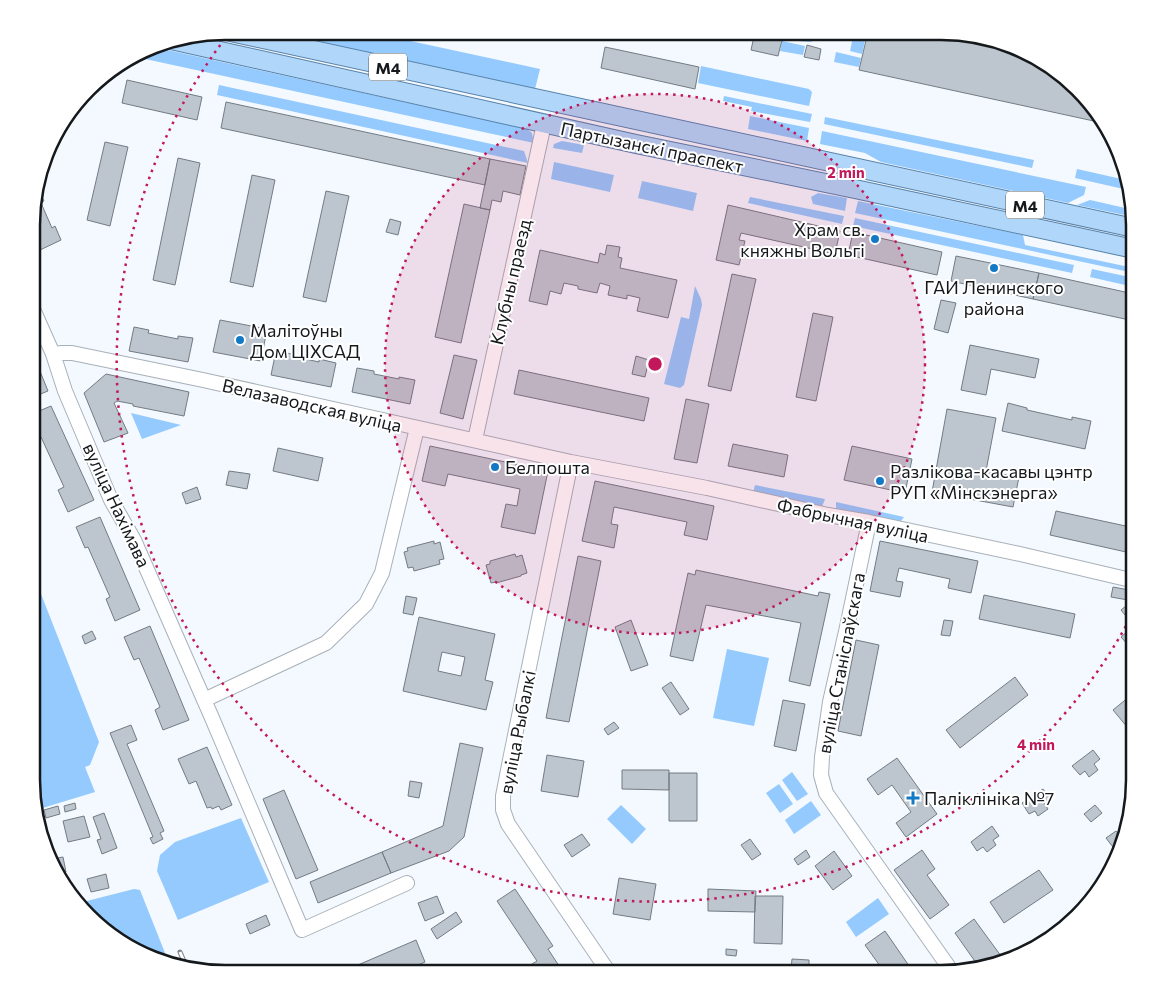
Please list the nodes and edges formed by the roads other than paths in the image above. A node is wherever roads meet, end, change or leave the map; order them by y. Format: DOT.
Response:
graph roads {
  1 [pos="268,40"];
  2 [pos="189,44"];
  3 [pos="406,70"];
  4 [pos="398,91"];
  5 [pos="550,101"];
  6 [pos="544,124"];
  7 [pos="916,181"];
  8 [pos="910,201"];
  9 [pos="1126,226"];
  10 [pos="1126,247"];
  11 [pos="40,325"];
  12 [pos="53,354"];
  13 [pos="417,428"];
  14 [pos="475,440"];
  15 [pos="571,462"];
  16 [pos="868,522"];
  17 [pos="1126,579"];
  18 [pos="204,700"];
  19 [pos="407,883"];
  20 [pos="604,965"];
  21 [pos="946,965"];
  1 -- 3 [label="main road, Партызанскі праспект / М4"];
  2 -- 4 [label="main road, Партызанскі праспект / М4"];
  3 -- 4 [label="main road"];
  3 -- 5 [label="main road, Партызанскі праспект / М4"];
  4 -- 6 [label="main road, Партызанскі праспект / М4"];
  5 -- 6 [label="main road"];
  5 -- 7 [label="main road, Партызанскі праспект / М4"];
  6 -- 8 [label="main road, Партызанскі праспект / М4"];
  6 -- 14 [label="street, Клубны праезд"];
  7 -- 8 [label="main road"];
  7 -- 9 [label="main road, Партызанскі праспект / М4"];
  8 -- 10 [label="main road, Партызанскі праспект / М4"];
  11 -- 12 [label="street, вуліца Нахімава"];
  12 -- 13 [label="street, Велазаводская вуліца"];
  12 -- 18 [label="street, вуліца Нахімава"];
  13 -- 14 [label="street, Велазаводская вуліца"];
  13 -- 18 [label="street"];
  14 -- 15 [label="street, Велазаводская вуліца"];
  15 -- 16 [label="street, Фабрычная вуліца"];
  15 -- 20 [label="street, вуліца Рыбалкі"];
  16 -- 17 [label="street, Фабрычная вуліца"];
  16 -- 21 [label="street, вуліца Станіслаўскага"];
  18 -- 19 [label="street, вуліца Нахімава"];
}
